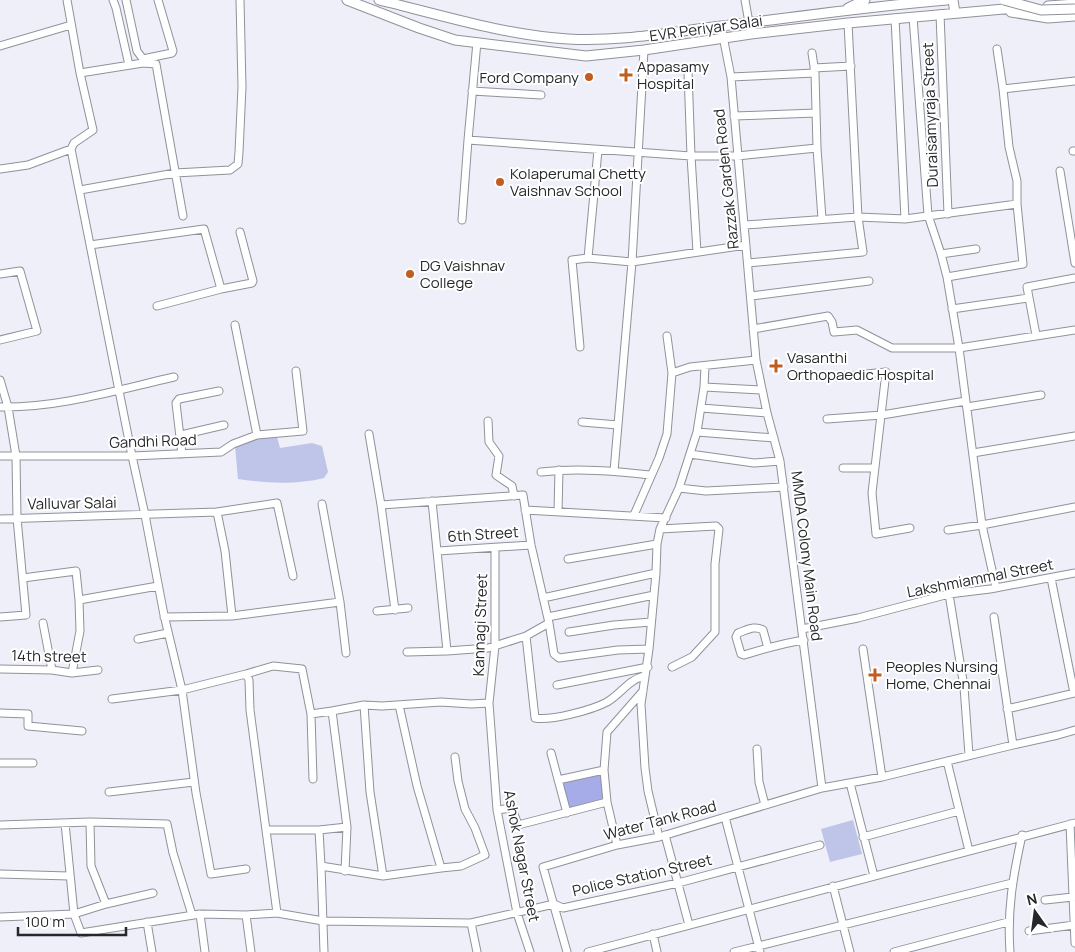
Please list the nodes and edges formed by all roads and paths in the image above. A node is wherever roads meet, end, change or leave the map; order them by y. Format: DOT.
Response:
graph roads {
  1 [pos="67,0"];
  2 [pos="113,0"];
  3 [pos="126,0"];
  4 [pos="158,0"];
  5 [pos="240,0"];
  6 [pos="347,0"];
  7 [pos="379,0"];
  8 [pos="745,0"];
  9 [pos="865,0"];
  10 [pos="936,0"];
  11 [pos="947,0"];
  12 [pos="953,0"];
  13 [pos="1004,0"];
  14 [pos="1075,4"];
  15 [pos="994,9"];
  16 [pos="1075,9"];
  17 [pos="841,12"];
  18 [pos="955,13"];
  19 [pos="940,14"];
  20 [pos="1075,16"];
  21 [pos="912,17"];
  22 [pos="895,18"];
  23 [pos="749,23"];
  24 [pos="848,23"];
  25 [pos="71,25"];
  26 [pos="721,26"];
  27 [pos="751,34"];
  28 [pos="724,39"];
  29 [pos="477,42"];
  30 [pos="0,46"];
  31 [pos="997,49"];
  32 [pos="644,50"];
  33 [pos="812,53"];
  34 [pos="129,65"];
  35 [pos="851,66"];
  36 [pos="814,71"];
  37 [pos="688,72"];
  38 [pos="80,74"];
  39 [pos="731,77"];
  40 [pos="1075,81"];
  41 [pos="1003,89"];
  42 [pos="472,91"];
  43 [pos="541,95"];
  44 [pos="816,113"];
  45 [pos="734,116"];
  46 [pos="468,140"];
  47 [pos="817,148"];
  48 [pos="71,149"];
  49 [pos="598,150"];
  50 [pos="638,154"];
  51 [pos="691,156"];
  52 [pos="737,156"];
  53 [pos="0,169"];
  54 [pos="1060,171"];
  55 [pos="175,173"];
  56 [pos="80,190"];
  57 [pos="1017,204"];
  58 [pos="948,214"];
  59 [pos="928,215"];
  60 [pos="183,216"];
  61 [pos="858,217"];
  62 [pos="905,219"];
  63 [pos="462,220"];
  64 [pos="822,220"];
  65 [pos="745,225"];
  66 [pos="240,232"];
  67 [pos="90,245"];
  68 [pos="746,245"];
  69 [pos="976,249"];
  70 [pos="697,252"];
  71 [pos="941,254"];
  72 [pos="588,258"];
  73 [pos="632,262"];
  74 [pos="748,263"];
  75 [pos="1075,263"];
  76 [pos="0,274"];
  77 [pos="947,277"];
  78 [pos="1075,278"];
  79 [pos="868,281"];
  80 [pos="221,289"];
  81 [pos="751,296"];
  82 [pos="1028,298"];
  83 [pos="157,306"];
  84 [pos="952,309"];
  85 [pos="235,325"];
  86 [pos="753,329"];
  87 [pos="1075,330"];
  88 [pos="1036,335"];
  89 [pos="668,336"];
  90 [pos="0,340"];
  91 [pos="580,348"];
  92 [pos="959,348"];
  93 [pos="756,360"];
  94 [pos="705,366"];
  95 [pos="296,372"];
  96 [pos="672,373"];
  97 [pos="174,377"];
  98 [pos="838,377"];
  99 [pos="0,380"];
  100 [pos="704,387"];
  101 [pos="119,389"];
  102 [pos="761,390"];
  103 [pos="220,391"];
  104 [pos="1041,394"];
  105 [pos="967,404"];
  106 [pos="4,407"];
  107 [pos="701,408"];
  108 [pos="767,413"];
  109 [pos="882,415"];
  110 [pos="827,419"];
  111 [pos="488,421"];
  112 [pos="582,422"];
  113 [pos="224,425"];
  114 [pos="618,425"];
  115 [pos="698,432"];
  116 [pos="369,434"];
  117 [pos="181,435"];
  118 [pos="257,435"];
  119 [pos="1075,436"];
  120 [pos="774,438"];
  121 [pos="973,453"];
  122 [pos="182,454"];
  123 [pos="690,454"];
  124 [pos="0,456"];
  125 [pos="16,456"];
  126 [pos="132,456"];
  127 [pos="780,461"];
  128 [pos="843,468"];
  129 [pos="875,468"];
  130 [pos="559,470"];
  131 [pos="614,471"];
  132 [pos="541,472"];
  133 [pos="650,475"];
  134 [pos="784,487"];
  135 [pos="679,488"];
  136 [pos="514,496"];
  137 [pos="432,501"];
  138 [pos="322,504"];
  139 [pos="381,505"];
  140 [pos="1075,507"];
  141 [pos="525,510"];
  142 [pos="217,512"];
  143 [pos="558,512"];
  144 [pos="145,515"];
  145 [pos="634,515"];
  146 [pos="17,518"];
  147 [pos="666,518"];
  148 [pos="0,520"];
  149 [pos="982,525"];
  150 [pos="910,528"];
  151 [pos="660,529"];
  152 [pos="948,530"];
  153 [pos="657,544"];
  154 [pos="531,545"];
  155 [pos="496,548"];
  156 [pos="438,551"];
  157 [pos="568,560"];
  158 [pos="656,573"];
  159 [pos="1075,573"];
  160 [pos="293,576"];
  161 [pos="23,578"];
  162 [pos="1051,578"];
  163 [pos="158,586"];
  164 [pos="996,588"];
  165 [pos="949,594"];
  166 [pos="654,595"];
  167 [pos="543,598"];
  168 [pos="79,600"];
  169 [pos="340,602"];
  170 [pos="408,608"];
  171 [pos="394,610"];
  172 [pos="377,611"];
  173 [pos="232,616"];
  174 [pos="0,617"];
  175 [pos="164,617"];
  176 [pos="994,617"];
  177 [pos="549,620"];
  178 [pos="652,622"];
  179 [pos="44,623"];
  180 [pos="802,629"];
  181 [pos="569,632"];
  182 [pos="168,633"];
  183 [pos="526,636"];
  184 [pos="138,639"];
  185 [pos="804,640"];
  186 [pos="495,646"];
  187 [pos="768,648"];
  188 [pos="649,649"];
  189 [pos="863,649"];
  190 [pos="407,652"];
  191 [pos="447,652"];
  192 [pos="346,653"];
  193 [pos="648,667"];
  194 [pos="672,667"];
  195 [pos="0,669"];
  196 [pos="52,670"];
  197 [pos="98,670"];
  198 [pos="72,673"];
  199 [pos="246,674"];
  200 [pos="644,676"];
  201 [pos="557,684"];
  202 [pos="182,690"];
  203 [pos="644,690"];
  204 [pos="1075,693"];
  205 [pos="112,698"];
  206 [pos="489,703"];
  207 [pos="364,705"];
  208 [pos="399,705"];
  209 [pos="1007,709"];
  210 [pos="332,711"];
  211 [pos="0,713"];
  212 [pos="311,714"];
  213 [pos="82,731"];
  214 [pos="1075,731"];
  215 [pos="1012,745"];
  216 [pos="757,750"];
  217 [pos="551,753"];
  218 [pos="969,755"];
  219 [pos="455,757"];
  220 [pos="947,761"];
  221 [pos="0,763"];
  222 [pos="33,763"];
  223 [pos="604,770"];
  224 [pos="882,776"];
  225 [pos="313,780"];
  226 [pos="558,780"];
  227 [pos="194,782"];
  228 [pos="850,783"];
  229 [pos="822,788"];
  230 [pos="109,792"];
  231 [pos="607,802"];
  232 [pos="765,805"];
  233 [pos="497,810"];
  234 [pos="959,811"];
  235 [pos="567,813"];
  236 [pos="725,817"];
  237 [pos="90,822"];
  238 [pos="65,823"];
  239 [pos="1072,823"];
  240 [pos="0,825"];
  241 [pos="347,827"];
  242 [pos="267,830"];
  243 [pos="319,830"];
  244 [pos="1022,835"];
  245 [pos="662,836"];
  246 [pos="864,837"];
  247 [pos="617,845"];
  248 [pos="820,845"];
  249 [pos="969,851"];
  250 [pos="321,866"];
  251 [pos="738,866"];
  252 [pos="441,868"];
  253 [pos="246,869"];
  254 [pos="345,871"];
  255 [pos="0,874"];
  256 [pos="69,876"];
  257 [pos="383,876"];
  258 [pos="874,876"];
  259 [pos="678,883"];
  260 [pos="1012,883"];
  261 [pos="833,886"];
  262 [pos="153,893"];
  263 [pos="1073,897"];
  264 [pos="1045,900"];
  265 [pos="106,904"];
  266 [pos="554,904"];
  267 [pos="748,909"];
  268 [pos="517,912"];
  269 [pos="277,913"];
  270 [pos="74,914"];
  271 [pos="196,914"];
  272 [pos="246,915"];
  273 [pos="0,917"];
  274 [pos="323,921"];
  275 [pos="147,922"];
  276 [pos="1008,922"];
  277 [pos="471,923"];
  278 [pos="843,924"];
  279 [pos="689,925"];
  280 [pos="1074,926"];
  281 [pos="1029,931"];
  282 [pos="653,934"];
  283 [pos="1075,943"];
  284 [pos="759,949"];
  285 [pos="152,952"];
  286 [pos="205,952"];
  287 [pos="251,952"];
  288 [pos="324,952"];
  289 [pos="477,952"];
  290 [pos="530,952"];
  291 [pos="567,952"];
  292 [pos="588,952"];
  293 [pos="657,952"];
  294 [pos="734,952"];
  295 [pos="850,952"];
  296 [pos="894,952"];
  297 [pos="1010,952"];
  1 -- 25 [label="street"];
  2 -- 34 [label="street"];
  3 -- 4 [label="street"];
  5 -- 55 [label="street"];
  6 -- 29 [label="main road, EVR Periyar Salai"];
  7 -- 26 [label="main road, EVR Periyar Salai"];
  8 -- 23 [label="street"];
  9 -- 17 [label="main road"];
  10 -- 11 [label="main road, EVR Periyar Salai"];
  10 -- 17 [label="main road, EVR Periyar Salai"];
  10 -- 19 [label="main road"];
  12 -- 18 [label="main road"];
  13 -- 16 [label="main road, bridge"];
  14 -- 15 [label="main road, EVR Periyar Salai"];
  15 -- 18 [label="main road, EVR Periyar Salai"];
  15 -- 20 [label="main road"];
  17 -- 23 [label="main road, EVR Periyar Salai"];
  18 -- 19 [label="main road, EVR Periyar Salai"];
  19 -- 21 [label="main road, EVR Periyar Salai"];
  19 -- 58 [label="street, Duraisamyraja Street"];
  21 -- 22 [label="main road, EVR Periyar Salai"];
  21 -- 59 [label="street"];
  22 -- 24 [label="main road, EVR Periyar Salai"];
  22 -- 62 [label="street"];
  23 -- 26 [label="main road, EVR Periyar Salai"];
  23 -- 27 [label="street"];
  24 -- 27 [label="main road, EVR Periyar Salai"];
  24 -- 35 [label="street"];
  25 -- 30 [label="street"];
  25 -- 38 [label="street"];
  26 -- 28 [label="street, Razzak Garden Road"];
  27 -- 28 [label="main road, EVR Periyar Salai"];
  28 -- 32 [label="main road, EVR Periyar Salai"];
  28 -- 39 [label="street, Razzak Garden Road"];
  29 -- 32 [label="main road, EVR Periyar Salai"];
  29 -- 42 [label="street"];
  31 -- 41 [label="street"];
  32 -- 50 [label="street"];
  33 -- 36 [label="street"];
  34 -- 38 [label="street"];
  34 -- 55 [label="street"];
  35 -- 36 [label="street"];
  35 -- 61 [label="street"];
  36 -- 39 [label="street"];
  36 -- 44 [label="street"];
  37 -- 51 [label="street"];
  38 -- 48 [label="street"];
  39 -- 45 [label="street, Razzak Garden Road"];
  40 -- 41 [label="street"];
  41 -- 57 [label="street"];
  42 -- 43 [label="street"];
  42 -- 46 [label="street"];
  44 -- 45 [label="street"];
  44 -- 47 [label="street"];
  45 -- 52 [label="street, Razzak Garden Road"];
  46 -- 49 [label="street"];
  46 -- 63 [label="street"];
  47 -- 52 [label="street"];
  47 -- 64 [label="street"];
  48 -- 53 [label="street"];
  48 -- 56 [label="street"];
  49 -- 50 [label="street"];
  49 -- 72 [label="street"];
  50 -- 51 [label="street"];
  50 -- 73 [label="street"];
  51 -- 52 [label="street"];
  51 -- 70 [label="street"];
  52 -- 65 [label="street, Razzak Garden Road"];
  54 -- 75 [label="street"];
  55 -- 56 [label="street"];
  55 -- 60 [label="street"];
  56 -- 67 [label="street"];
  57 -- 58 [label="street"];
  57 -- 77 [label="street"];
  58 -- 59 [label="street"];
  59 -- 62 [label="street"];
  59 -- 71 [label="street"];
  61 -- 62 [label="street"];
  61 -- 64 [label="street"];
  61 -- 74 [label="street"];
  64 -- 65 [label="street"];
  65 -- 68 [label="street, Razzak Garden Road"];
  66 -- 80 [label="street"];
  67 -- 80 [label="street"];
  67 -- 101 [label="street"];
  68 -- 70 [label="street"];
  68 -- 74 [label="street, Razzak Garden Road"];
  69 -- 71 [label="street"];
  70 -- 73 [label="street"];
  71 -- 77 [label="street"];
  72 -- 73 [label="street"];
  72 -- 91 [label="street"];
  73 -- 114 [label="street"];
  74 -- 81 [label="street, Razzak Garden Road"];
  76 -- 90 [label="street"];
  77 -- 84 [label="street"];
  78 -- 82 [label="street"];
  79 -- 81 [label="street"];
  80 -- 83 [label="street"];
  81 -- 86 [label="street, Razzak Garden Road"];
  82 -- 84 [label="street"];
  82 -- 88 [label="street"];
  84 -- 92 [label="street"];
  85 -- 118 [label="street"];
  86 -- 92 [label="street"];
  86 -- 93 [label="street, MMDA Colony Main Road"];
  87 -- 88 [label="street"];
  88 -- 92 [label="street"];
  89 -- 96 [label="street"];
  92 -- 105 [label="street"];
  93 -- 94 [label="street"];
  93 -- 102 [label="street, MMDA Colony Main Road"];
  94 -- 96 [label="street"];
  94 -- 100 [label="street"];
  95 -- 118 [label="street, Gandhi Road"];
  96 -- 133 [label="street"];
  97 -- 101 [label="street"];
  98 -- 109 [label="street"];
  99 -- 106 [label="street"];
  100 -- 102 [label="street"];
  100 -- 107 [label="street"];
  101 -- 106 [label="street"];
  101 -- 126 [label="street"];
  102 -- 108 [label="street, MMDA Colony Main Road"];
  103 -- 117 [label="street"];
  104 -- 105 [label="street"];
  105 -- 109 [label="street"];
  105 -- 121 [label="street"];
  106 -- 125 [label="street"];
  107 -- 108 [label="street"];
  107 -- 115 [label="street"];
  108 -- 120 [label="street, MMDA Colony Main Road"];
  109 -- 110 [label="street"];
  109 -- 129 [label="street"];
  111 -- 136 [label="street"];
  112 -- 114 [label="street"];
  113 -- 117 [label="street"];
  114 -- 131 [label="street"];
  115 -- 120 [label="street"];
  115 -- 123 [label="street"];
  116 -- 139 [label="street"];
  117 -- 122 [label="street"];
  118 -- 122 [label="street, Gandhi Road"];
  119 -- 121 [label="street"];
  120 -- 127 [label="street, MMDA Colony Main Road"];
  121 -- 149 [label="street"];
  122 -- 126 [label="street, Gandhi Road"];
  123 -- 127 [label="street"];
  123 -- 135 [label="street"];
  124 -- 125 [label="street, Gandhi Road"];
  125 -- 126 [label="street, Gandhi Road"];
  125 -- 146 [label="street"];
  126 -- 144 [label="street"];
  127 -- 134 [label="street, MMDA Colony Main Road"];
  128 -- 129 [label="street"];
  129 -- 150 [label="street"];
  130 -- 131 [label="street"];
  130 -- 132 [label="street"];
  130 -- 143 [label="street"];
  131 -- 133 [label="street"];
  133 -- 145 [label="street"];
  134 -- 135 [label="street"];
  134 -- 180 [label="street, MMDA Colony Main Road"];
  135 -- 147 [label="street"];
  136 -- 137 [label="street"];
  136 -- 141 [label="street"];
  137 -- 139 [label="street"];
  137 -- 156 [label="street"];
  138 -- 169 [label="street"];
  139 -- 171 [label="street"];
  140 -- 149 [label="street"];
  141 -- 143 [label="street"];
  141 -- 154 [label="street"];
  142 -- 144 [label="street, Valluvar Salai"];
  142 -- 160 [label="street, Valluvar Salai"];
  142 -- 173 [label="street"];
  143 -- 145 [label="street"];
  144 -- 146 [label="street, Valluvar Salai"];
  144 -- 163 [label="street"];
  145 -- 147 [label="street"];
  146 -- 148 [label="street, Valluvar Salai"];
  146 -- 161 [label="street"];
  147 -- 151 [label="street"];
  149 -- 152 [label="street"];
  149 -- 164 [label="street"];
  151 -- 153 [label="street"];
  151 -- 194 [label="street"];
  153 -- 157 [label="street"];
  153 -- 158 [label="street"];
  154 -- 155 [label="street, 6th Street"];
  154 -- 167 [label="street"];
  155 -- 156 [label="street, 6th Street"];
  155 -- 186 [label="street, Kannagi Street"];
  156 -- 191 [label="street"];
  158 -- 166 [label="street"];
  158 -- 167 [label="street"];
  159 -- 162 [label="street, Lakshmiammal Street"];
  161 -- 168 [label="street"];
  161 -- 174 [label="street"];
  162 -- 164 [label="street, Lakshmiammal Street"];
  162 -- 204 [label="street"];
  163 -- 168 [label="street"];
  163 -- 175 [label="street"];
  164 -- 165 [label="street, Lakshmiammal Street"];
  165 -- 180 [label="street, Lakshmiammal Street"];
  165 -- 218 [label="street"];
  166 -- 177 [label="street"];
  166 -- 178 [label="street"];
  167 -- 177 [label="street"];
  168 -- 198 [label="street"];
  169 -- 173 [label="street"];
  169 -- 192 [label="street"];
  170 -- 171 [label="street"];
  171 -- 172 [label="street"];
  173 -- 175 [label="street"];
  175 -- 182 [label="street"];
  176 -- 209 [label="street"];
  177 -- 183 [label="street"];
  177 -- 188 [label="street"];
  178 -- 181 [label="street"];
  178 -- 188 [label="street"];
  179 -- 196 [label="street"];
  180 -- 185 [label="street, MMDA Colony Main Road"];
  182 -- 184 [label="street"];
  182 -- 202 [label="street"];
  183 -- 186 [label="street"];
  183 -- 200 [label="street"];
  185 -- 187 [label="street"];
  185 -- 229 [label="street, MMDA Colony Main Road"];
  186 -- 191 [label="street"];
  186 -- 206 [label="street, Kannagi Street"];
  187 -- 187 [label="street"];
  188 -- 193 [label="street"];
  189 -- 224 [label="street"];
  190 -- 191 [label="street"];
  193 -- 200 [label="street"];
  193 -- 201 [label="street"];
  195 -- 196 [label="street, 14th street"];
  196 -- 198 [label="street, 14th street"];
  197 -- 198 [label="street, 14th street"];
  199 -- 202 [label="street"];
  199 -- 212 [label="street"];
  199 -- 242 [label="street"];
  200 -- 203 [label="street"];
  202 -- 205 [label="street"];
  202 -- 227 [label="street"];
  203 -- 223 [label="street"];
  203 -- 245 [label="street"];
  204 -- 209 [label="street"];
  206 -- 208 [label="street"];
  206 -- 233 [label="street, Ashok Nagar Street"];
  207 -- 208 [label="street"];
  207 -- 210 [label="street"];
  207 -- 257 [label="street"];
  208 -- 252 [label="street"];
  209 -- 215 [label="street"];
  210 -- 212 [label="street"];
  210 -- 241 [label="street"];
  211 -- 213 [label="street"];
  212 -- 225 [label="street"];
  214 -- 215 [label="street, Water Tank Road"];
  215 -- 218 [label="street, Water Tank Road"];
  216 -- 232 [label="street"];
  217 -- 226 [label="street"];
  218 -- 220 [label="street, Water Tank Road"];
  219 -- 252 [label="street"];
  220 -- 224 [label="street, Water Tank Road"];
  220 -- 234 [label="street"];
  221 -- 222 [label="street"];
  223 -- 226 [label="street"];
  223 -- 231 [label="street"];
  224 -- 228 [label="street, Water Tank Road"];
  226 -- 235 [label="street"];
  227 -- 230 [label="street"];
  227 -- 253 [label="street"];
  228 -- 229 [label="street, Water Tank Road"];
  228 -- 246 [label="street"];
  229 -- 232 [label="street, Water Tank Road"];
  231 -- 235 [label="street"];
  231 -- 247 [label="street"];
  232 -- 236 [label="street, Water Tank Road"];
  233 -- 235 [label="street"];
  233 -- 268 [label="street, Ashok Nagar Street"];
  234 -- 246 [label="street"];
  234 -- 249 [label="street"];
  236 -- 245 [label="street, Water Tank Road"];
  236 -- 251 [label="street"];
  237 -- 238 [label="street"];
  237 -- 265 [label="street"];
  237 -- 271 [label="street"];
  238 -- 240 [label="street"];
  238 -- 256 [label="street"];
  239 -- 244 [label="street"];
  239 -- 263 [label="street"];
  241 -- 243 [label="street"];
  241 -- 254 [label="street"];
  242 -- 243 [label="street"];
  242 -- 269 [label="street"];
  243 -- 250 [label="street"];
  244 -- 249 [label="street"];
  244 -- 260 [label="street"];
  245 -- 247 [label="street, Water Tank Road"];
  245 -- 259 [label="street"];
  246 -- 258 [label="street"];
  247 -- 266 [label="street, Water Tank Road"];
  248 -- 251 [label="street, Police Station Street"];
  249 -- 258 [label="street"];
  250 -- 254 [label="street"];
  250 -- 274 [label="street"];
  251 -- 259 [label="street, Police Station Street"];
  251 -- 267 [label="street"];
  252 -- 257 [label="street"];
  254 -- 257 [label="street"];
  255 -- 256 [label="street"];
  256 -- 270 [label="street"];
  258 -- 261 [label="street"];
  259 -- 266 [label="street, Police Station Street"];
  259 -- 279 [label="street"];
  260 -- 276 [label="street"];
  260 -- 278 [label="street"];
  261 -- 267 [label="street"];
  261 -- 278 [label="street"];
  262 -- 265 [label="street"];
  263 -- 264 [label="street"];
  263 -- 280 [label="street"];
  265 -- 270 [label="street"];
  266 -- 268 [label="street, Police Station Street"];
  266 -- 291 [label="street"];
  267 -- 279 [label="street"];
  267 -- 284 [label="street"];
  268 -- 277 [label="street, Police Station Street"];
  268 -- 290 [label="street, Ashok Nagar Street"];
  269 -- 272 [label="street, Police Station Street"];
  269 -- 274 [label="street, Police Station Street"];
  270 -- 273 [label="street"];
  270 -- 275 [label="street, Police Station Street"];
  271 -- 272 [label="street, Police Station Street"];
  271 -- 275 [label="street, Police Station Street"];
  271 -- 286 [label="street"];
  272 -- 287 [label="street"];
  274 -- 277 [label="street, Police Station Street"];
  274 -- 288 [label="street"];
  275 -- 285 [label="street"];
  276 -- 296 [label="street"];
  276 -- 297 [label="street"];
  277 -- 289 [label="street"];
  278 -- 284 [label="street"];
  278 -- 295 [label="street"];
  279 -- 282 [label="street"];
  280 -- 281 [label="street"];
  280 -- 283 [label="street"];
  282 -- 292 [label="street"];
  282 -- 293 [label="street"];
  284 -- 294 [label="street"];
}
